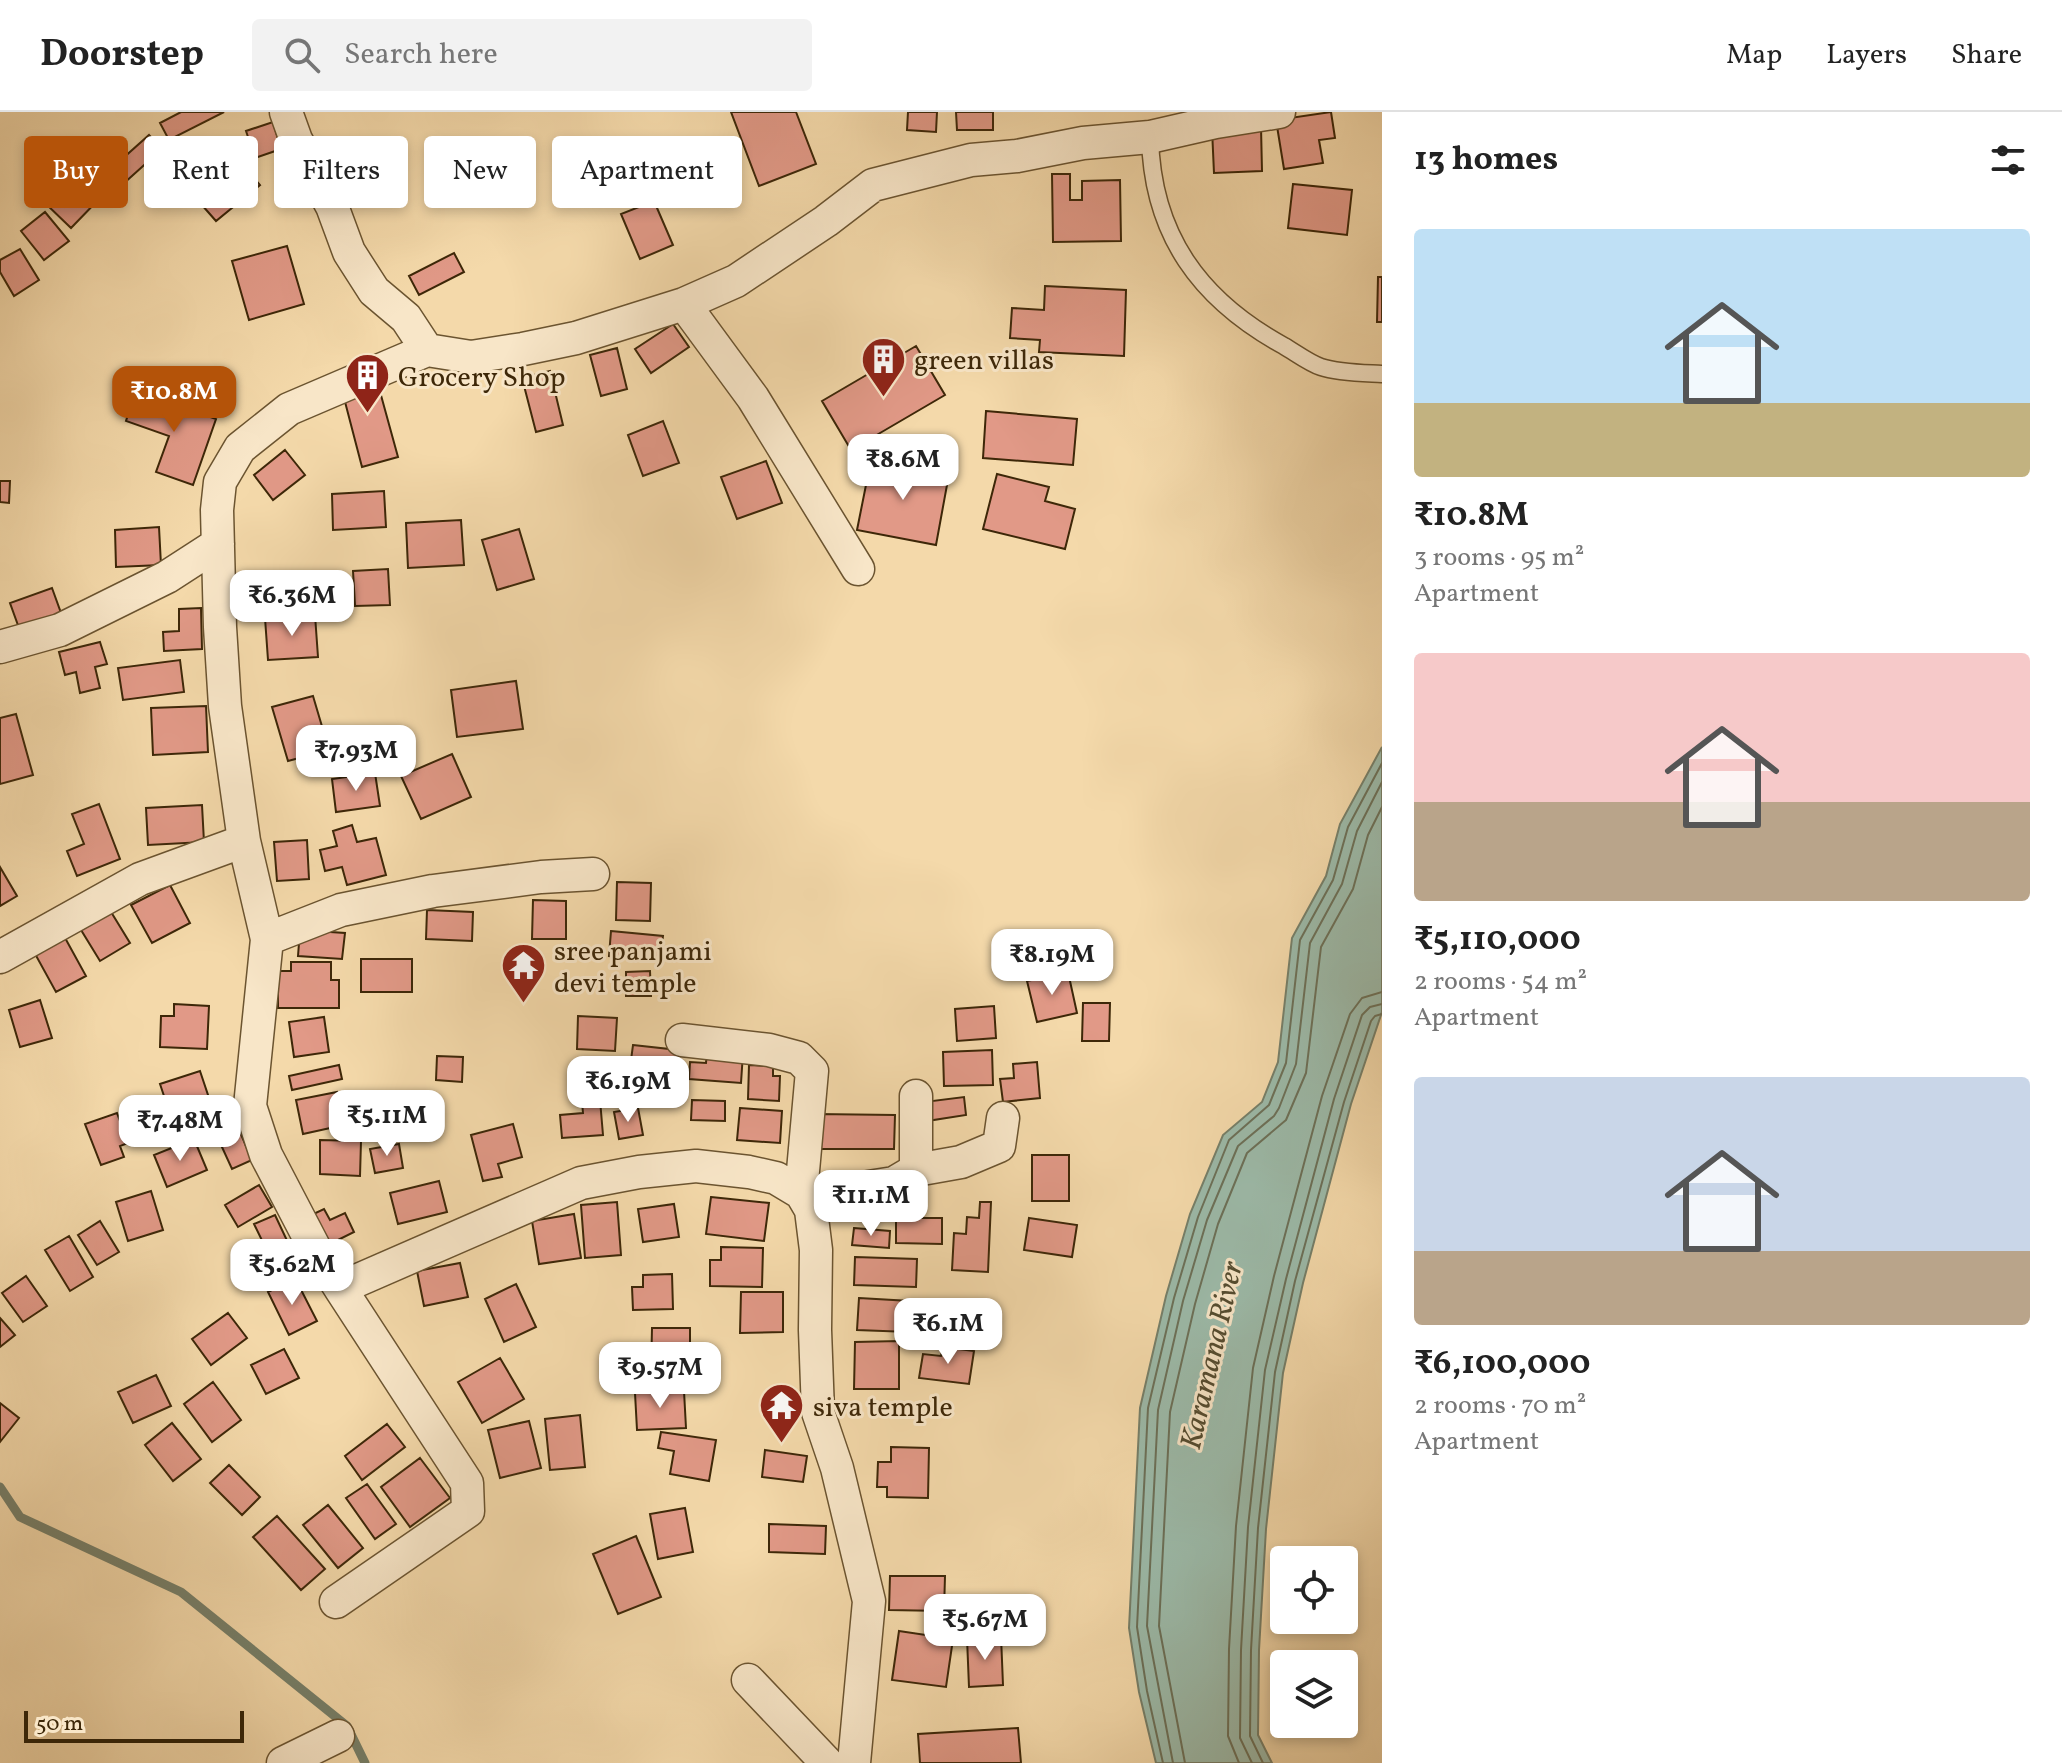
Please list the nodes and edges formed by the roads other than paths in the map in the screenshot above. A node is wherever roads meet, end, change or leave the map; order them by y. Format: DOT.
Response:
graph roads {
  1 [pos="286,112"];
  2 [pos="1279,112"];
  3 [pos="1150,137"];
  4 [pos="684,304"];
  5 [pos="427,350"];
  6 [pos="1382,374"];
  7 [pos="218,544"];
  8 [pos="858,569"];
  9 [pos="0,647"];
  10 [pos="244,841"];
  11 [pos="593,874"];
  12 [pos="267,939"];
  13 [pos="0,957"];
  14 [pos="682,1040"];
  15 [pos="916,1096"];
  16 [pos="1003,1118"];
  17 [pos="916,1170"];
  18 [pos="801,1193"];
  19 [pos="340,1288"];
  20 [pos="336,1602"];
  21 [pos="748,1680"];
  22 [pos="338,1736"];
  23 [pos="283,1763"];
  24 [pos="827,1763"];
  25 [pos="854,1763"];
  1 -- 5 [label="street"];
  2 -- 3 [label="street"];
  3 -- 4 [label="street"];
  3 -- 6 [label="lane"];
  4 -- 5 [label="street"];
  4 -- 8 [label="street"];
  5 -- 7 [label="street"];
  7 -- 9 [label="street"];
  7 -- 10 [label="street"];
  10 -- 12 [label="street"];
  10 -- 13 [label="street"];
  11 -- 12 [label="street"];
  12 -- 19 [label="street"];
  14 -- 18 [label="street"];
  15 -- 17 [label="street"];
  16 -- 17 [label="street"];
  17 -- 18 [label="street"];
  18 -- 19 [label="street"];
  18 -- 25 [label="street"];
  19 -- 20 [label="street"];
  21 -- 24 [label="street"];
  22 -- 23 [label="street"];
}
